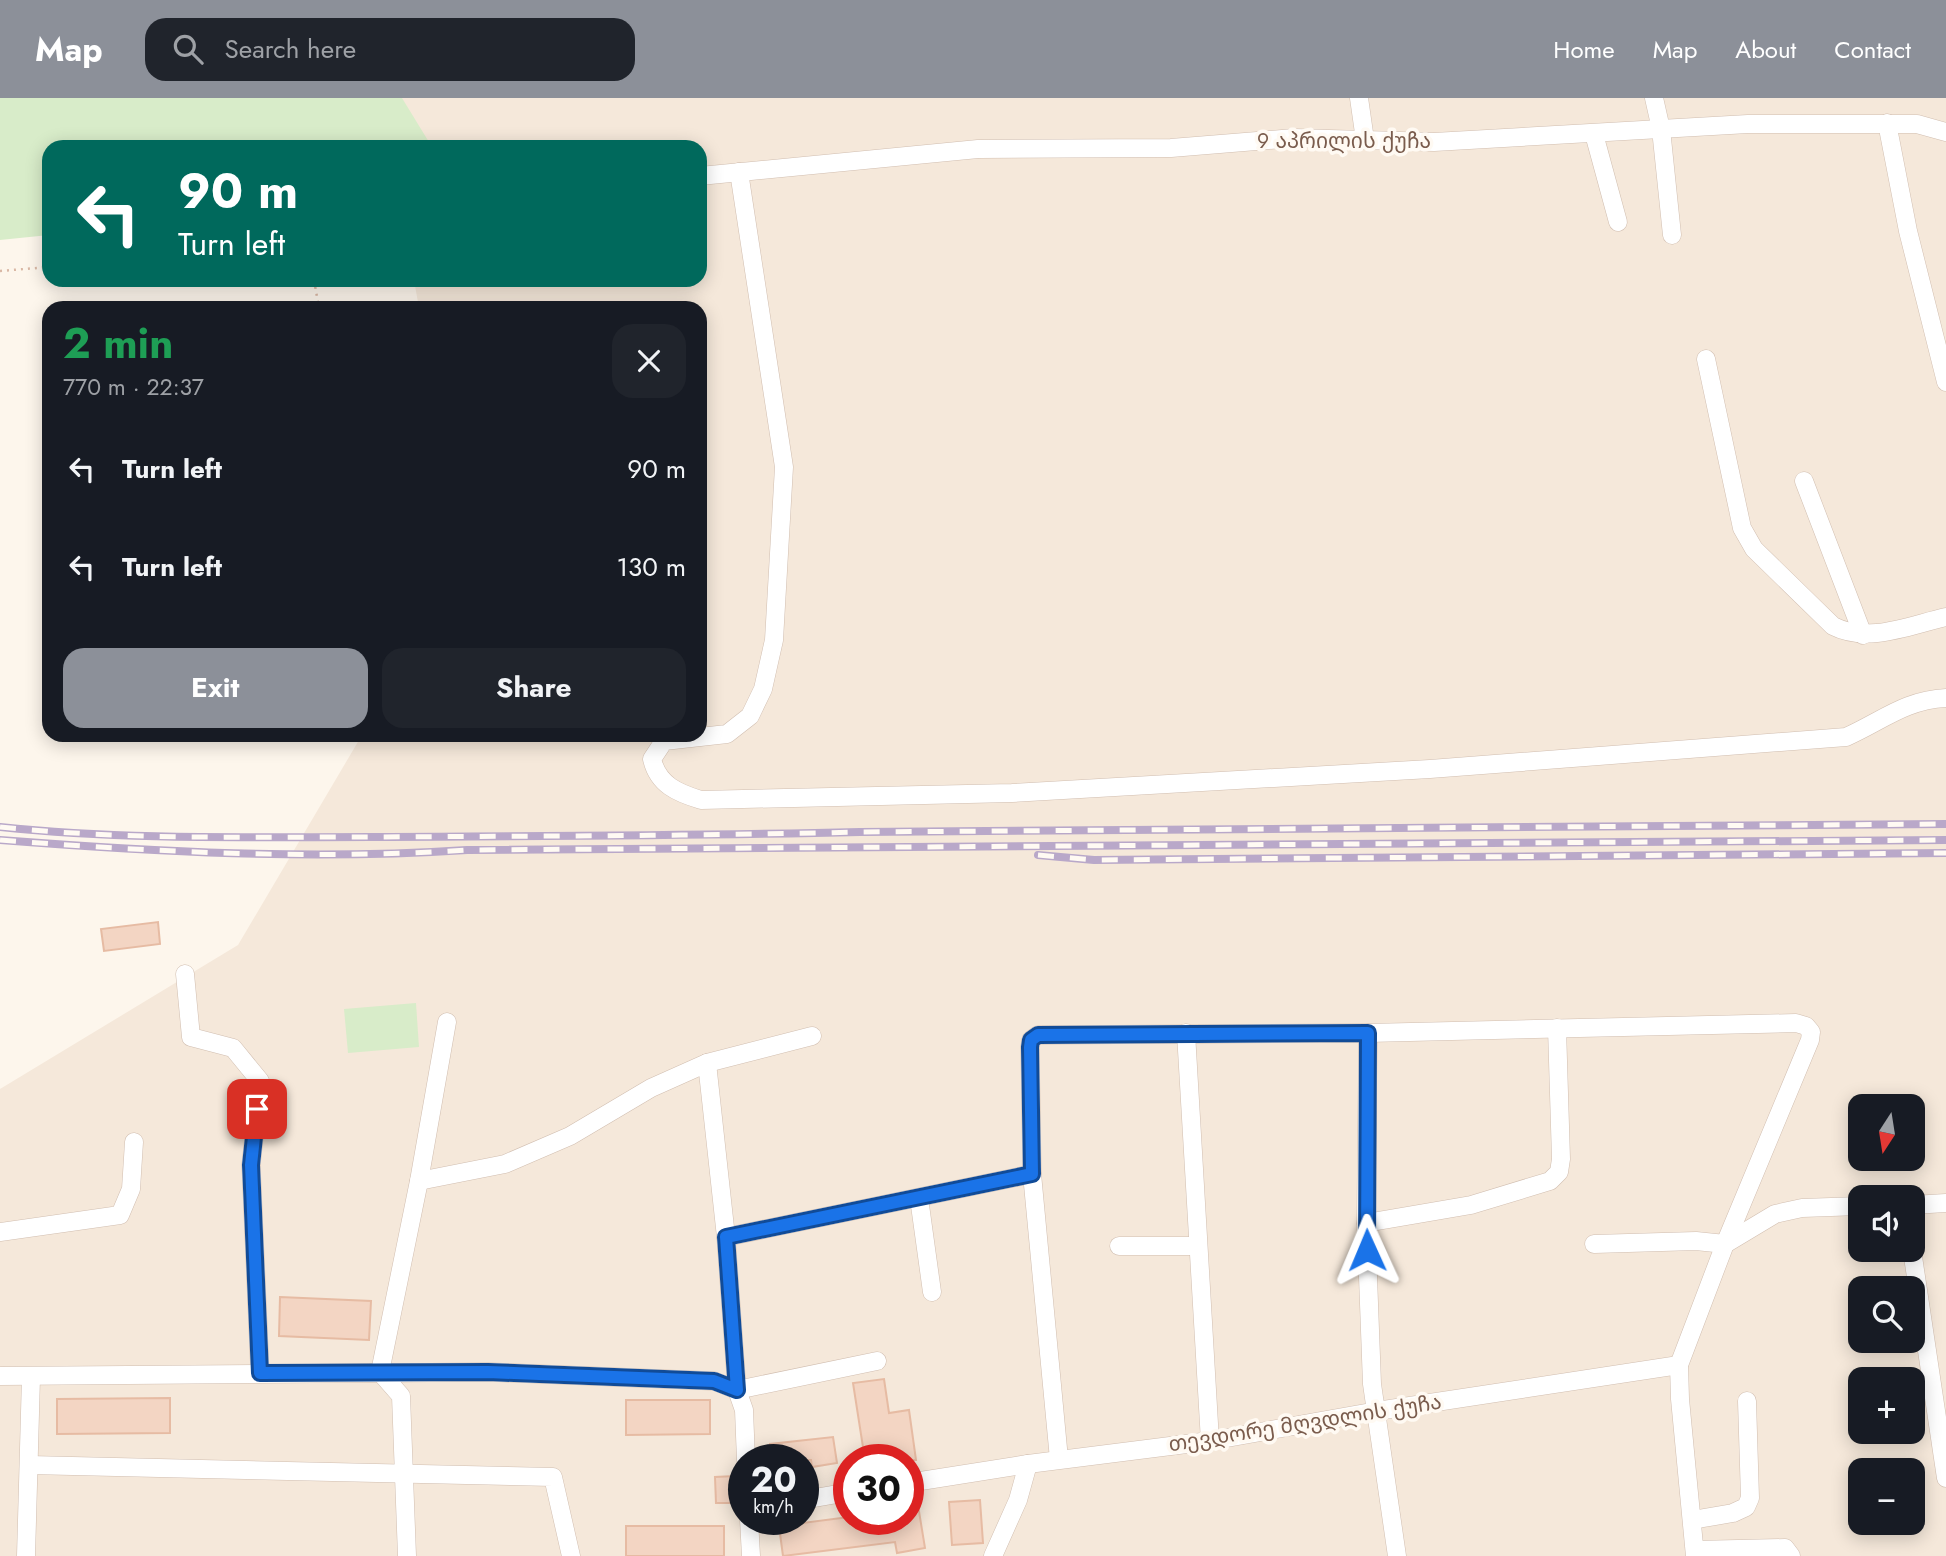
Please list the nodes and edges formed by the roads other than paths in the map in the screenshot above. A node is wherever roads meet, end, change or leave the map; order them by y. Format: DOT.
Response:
graph roads {
  1 [pos="1359,98"];
  2 [pos="1654,98"];
  3 [pos="1887,123"];
  4 [pos="1661,129"];
  5 [pos="1946,132"];
  6 [pos="1594,134"];
  7 [pos="1366,140"];
  8 [pos="739,172"];
  9 [pos="707,175"];
  10 [pos="1618,222"];
  11 [pos="1672,235"];
  12 [pos="1706,359"];
  13 [pos="1946,382"];
  14 [pos="1804,481"];
  15 [pos="1946,617"];
  16 [pos="1863,635"];
  17 [pos="1946,698"];
  18 [pos="707,736"];
  19 [pos="663,742"];
  20 [pos="185,974"];
  21 [pos="447,1021"];
  22 [pos="1558,1028"];
  23 [pos="1186,1033"];
  24 [pos="1368,1033"];
  25 [pos="812,1036"];
  26 [pos="707,1063"];
  27 [pos="134,1142"];
  28 [pos="1032,1174"];
  29 [pos="419,1181"];
  30 [pos="919,1198"];
  31 [pos="1946,1203"];
  32 [pos="1925,1204"];
  33 [pos="1848,1206"];
  34 [pos="1366,1223"];
  35 [pos="0,1232"];
  36 [pos="726,1237"];
  37 [pos="1594,1244"];
  38 [pos="1725,1244"];
  39 [pos="1119,1246"];
  40 [pos="1198,1246"];
  41 [pos="1914,1262"];
  42 [pos="932,1292"];
  43 [pos="877,1361"];
  44 [pos="1679,1365"];
  45 [pos="380,1372"];
  46 [pos="260,1373"];
  47 [pos="0,1376"];
  48 [pos="31,1377"];
  49 [pos="737,1390"];
  50 [pos="1747,1401"];
  51 [pos="1377,1411"];
  52 [pos="1210,1441"];
  53 [pos="745,1444"];
  54 [pos="1059,1459"];
  55 [pos="1028,1464"];
  56 [pos="29,1465"];
  57 [pos="405,1474"];
  58 [pos="1946,1478"];
  59 [pos="924,1480"];
  60 [pos="1692,1520"];
  61 [pos="750,1535"];
  62 [pos="1695,1553"];
  63 [pos="26,1556"];
  64 [pos="407,1556"];
  65 [pos="571,1556"];
  66 [pos="751,1556"];
  67 [pos="993,1556"];
  68 [pos="1396,1556"];
  69 [pos="1791,1556"];
  1 -- 7 [label="street"];
  2 -- 4 [label="street"];
  3 -- 4 [label="street, 9 აპრილის ქუჩა"];
  3 -- 5 [label="street, 9 აპრილის ქუჩა"];
  3 -- 13 [label="street"];
  4 -- 6 [label="street, 9 აპრილის ქუჩა"];
  4 -- 11 [label="street"];
  6 -- 7 [label="street, 9 აპრილის ქუჩა"];
  6 -- 10 [label="street"];
  7 -- 8 [label="street, 9 აპრილის ქუჩა"];
  8 -- 9 [label="street, 9 აპრილის ქუჩა"];
  8 -- 18 [label="street"];
  12 -- 16 [label="street"];
  14 -- 16 [label="street"];
  15 -- 16 [label="street"];
  17 -- 19 [label="street"];
  20 -- 46 [label="street"];
  21 -- 29 [label="street"];
  22 -- 24 [label="street"];
  22 -- 34 [label="street"];
  22 -- 38 [label="street"];
  23 -- 24 [label="street"];
  23 -- 28 [label="street"];
  23 -- 40 [label="street"];
  24 -- 34 [label="street"];
  25 -- 26 [label="street"];
  26 -- 29 [label="street"];
  26 -- 36 [label="street"];
  27 -- 35 [label="street"];
  28 -- 30 [label="street"];
  28 -- 54 [label="street"];
  29 -- 45 [label="street"];
  30 -- 36 [label="street"];
  30 -- 42 [label="street"];
  31 -- 32 [label="street"];
  33 -- 38 [label="street"];
  34 -- 51 [label="street"];
  36 -- 49 [label="street"];
  37 -- 38 [label="street"];
  38 -- 44 [label="street"];
  39 -- 40 [label="street"];
  40 -- 52 [label="street"];
  41 -- 58 [label="street"];
  43 -- 49 [label="street"];
  44 -- 51 [label="street, თევდორე მღვდლის ქუჩა"];
  44 -- 60 [label="street"];
  45 -- 46 [label="street"];
  45 -- 49 [label="street"];
  45 -- 57 [label="street"];
  46 -- 48 [label="street"];
  47 -- 48 [label="street"];
  48 -- 56 [label="street"];
  49 -- 53 [label="street"];
  50 -- 60 [label="street"];
  51 -- 52 [label="street, თევდორე მღვდლის ქუჩა"];
  51 -- 68 [label="street"];
  52 -- 54 [label="street, თევდორე მღვდლის ქუჩა"];
  54 -- 55 [label="street, თევდორე მღვდლის ქუჩა"];
  55 -- 59 [label="street, თევდორე მღვდლის ქუჩა"];
  55 -- 67 [label="street"];
  56 -- 57 [label="street"];
  56 -- 63 [label="street"];
  57 -- 64 [label="street"];
  57 -- 65 [label="street"];
  60 -- 62 [label="street"];
  61 -- 66 [label="street"];
  62 -- 69 [label="street"];
}
